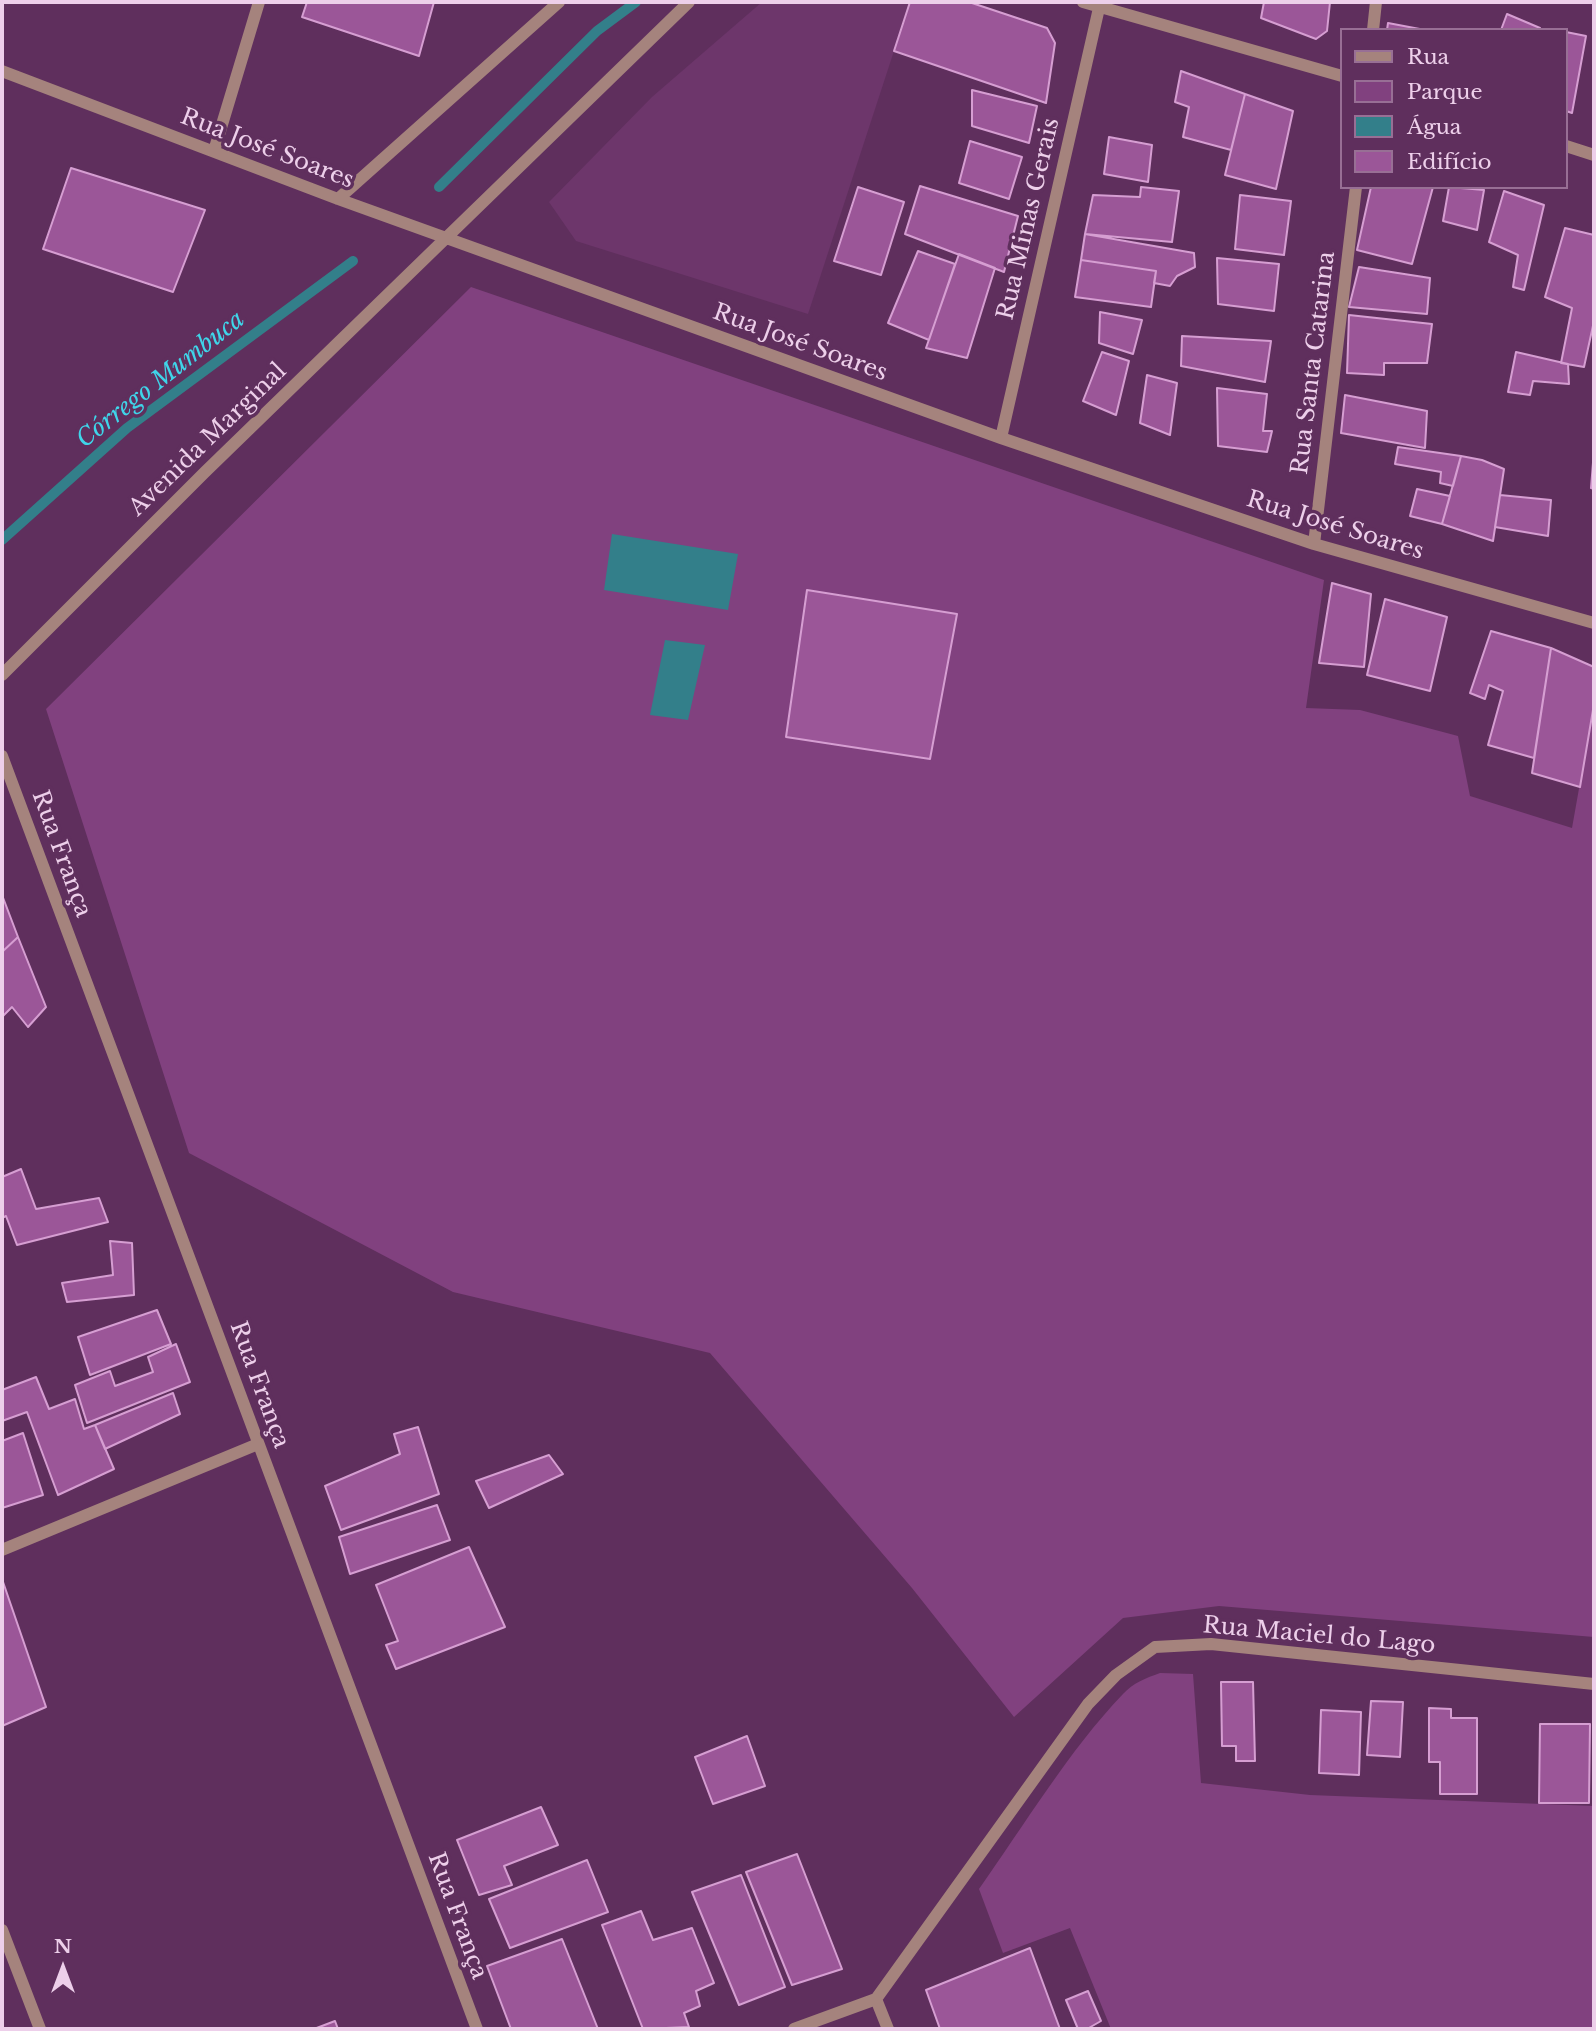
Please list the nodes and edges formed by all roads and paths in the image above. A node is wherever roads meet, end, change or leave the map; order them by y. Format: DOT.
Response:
graph roads {
  1 [pos="259,2"];
  2 [pos="559,2"];
  3 [pos="689,2"];
  4 [pos="1083,2"];
  5 [pos="1376,2"];
  6 [pos="1099,8"];
  7 [pos="1373,28"];
  8 [pos="2,71"];
  9 [pos="1340,75"];
  10 [pos="1568,147"];
  11 [pos="214,151"];
  12 [pos="1594,155"];
  13 [pos="1356,189"];
  14 [pos="338,199"];
  15 [pos="446,238"];
  16 [pos="1001,438"];
  17 [pos="1314,544"];
  18 [pos="1594,624"];
  19 [pos="2,675"];
  20 [pos="2,756"];
  21 [pos="258,1444"];
  22 [pos="2,1550"];
  23 [pos="1594,1684"];
  24 [pos="2,1930"];
  25 [pos="876,1999"];
  26 [pos="40,2029"];
  27 [pos="477,2029"];
  28 [pos="794,2029"];
  29 [pos="888,2029"];
  1 -- 11 [label="street"];
  2 -- 14 [label="street"];
  3 -- 15 [label="street, Avenida Marginal"];
  4 -- 6 [label="street"];
  5 -- 7 [label="street"];
  6 -- 9 [label="street"];
  6 -- 16 [label="street, Rua Minas Gerais"];
  8 -- 11 [label="street, Rua José Soares"];
  10 -- 12 [label="street"];
  11 -- 14 [label="street, Rua José Soares"];
  13 -- 17 [label="street, Rua Santa Catarina"];
  14 -- 15 [label="street, Rua José Soares"];
  15 -- 16 [label="street, Rua José Soares"];
  15 -- 19 [label="street, Avenida Marginal"];
  16 -- 17 [label="street, Rua José Soares"];
  17 -- 18 [label="street, Rua José Soares"];
  20 -- 21 [label="street, Rua França"];
  21 -- 22 [label="street"];
  21 -- 27 [label="street, Rua França"];
  23 -- 25 [label="street, Rua Maciel do Lago"];
  24 -- 26 [label="street"];
  25 -- 28 [label="street"];
  25 -- 29 [label="street"];
}
